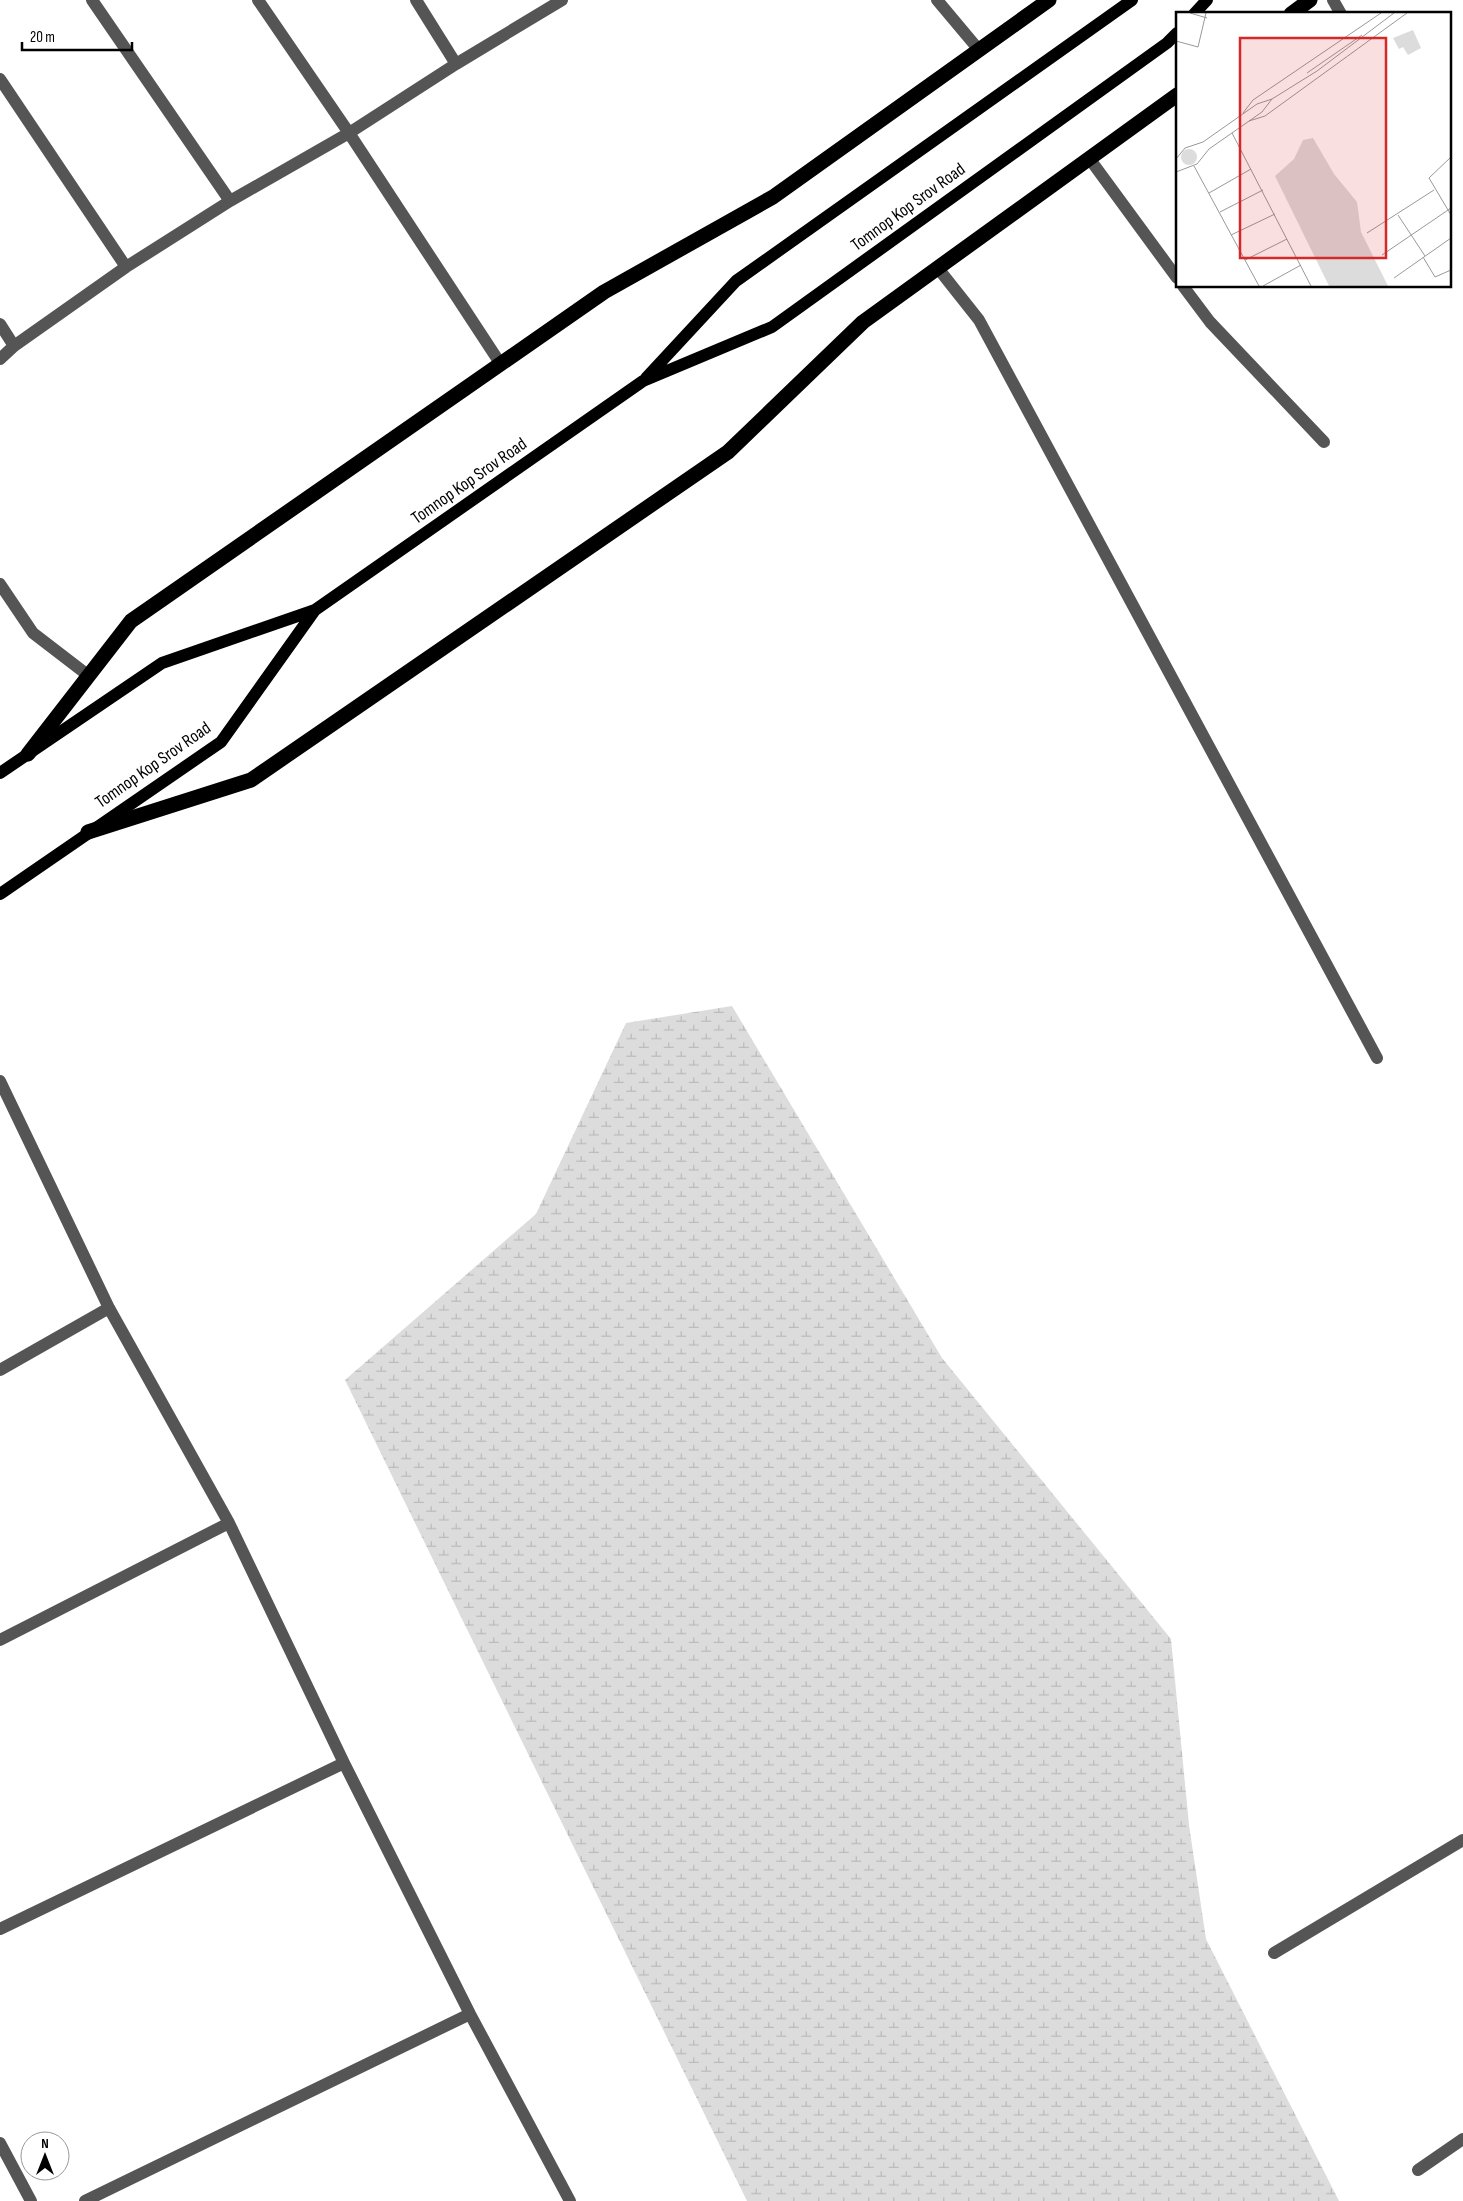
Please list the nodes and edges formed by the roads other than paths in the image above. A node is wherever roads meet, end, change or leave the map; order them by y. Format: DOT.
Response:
graph roads {
  1 [pos="92,0"];
  2 [pos="258,0"];
  3 [pos="416,0"];
  4 [pos="562,0"];
  5 [pos="937,0"];
  6 [pos="1049,0"];
  7 [pos="1132,0"];
  8 [pos="1207,0"];
  9 [pos="1310,0"];
  10 [pos="1333,0"];
  11 [pos="1196,12"];
  12 [pos="1294,12"];
  13 [pos="1340,12"];
  14 [pos="1176,34"];
  15 [pos="979,50"];
  16 [pos="456,64"];
  17 [pos="0,79"];
  18 [pos="1176,96"];
  19 [pos="349,133"];
  20 [pos="1088,158"];
  21 [pos="230,201"];
  22 [pos="126,267"];
  23 [pos="937,267"];
  24 [pos="1176,277"];
  25 [pos="1184,288"];
  26 [pos="0,324"];
  27 [pos="14,346"];
  28 [pos="0,359"];
  29 [pos="500,363"];
  30 [pos="644,381"];
  31 [pos="1324,442"];
  32 [pos="0,584"];
  33 [pos="315,610"];
  34 [pos="89,676"];
  35 [pos="28,754"];
  36 [pos="0,773"];
  37 [pos="88,832"];
  38 [pos="0,894"];
  39 [pos="1377,1058"];
  40 [pos="0,1081"];
  41 [pos="109,1308"];
  42 [pos="0,1370"];
  43 [pos="229,1523"];
  44 [pos="0,1640"];
  45 [pos="344,1764"];
  46 [pos="1463,1840"];
  47 [pos="0,1928"];
  48 [pos="1274,1953"];
  49 [pos="470,2014"];
  50 [pos="1463,2139"];
  51 [pos="0,2143"];
  52 [pos="1418,2170"];
  53 [pos="31,2201"];
  54 [pos="85,2201"];
  55 [pos="570,2201"];
  1 -- 21 [label="street"];
  2 -- 19 [label="street"];
  3 -- 16 [label="street"];
  4 -- 16 [label="street"];
  5 -- 15 [label="street"];
  6 -- 15 [label="highway"];
  7 -- 30 [label="main road, Tomnop Kop Srov Road"];
  8 -- 11 [label="main road"];
  9 -- 12 [label="highway"];
  10 -- 13 [label="street"];
  14 -- 30 [label="main road, Tomnop Kop Srov Road"];
  15 -- 29 [label="highway"];
  16 -- 19 [label="street"];
  17 -- 22 [label="street"];
  18 -- 20 [label="highway"];
  19 -- 21 [label="street"];
  19 -- 29 [label="street"];
  20 -- 23 [label="highway"];
  20 -- 24 [label="street"];
  21 -- 22 [label="street"];
  22 -- 27 [label="street"];
  23 -- 37 [label="highway"];
  23 -- 39 [label="street"];
  25 -- 31 [label="street"];
  26 -- 27 [label="street"];
  27 -- 28 [label="street"];
  29 -- 34 [label="highway"];
  30 -- 33 [label="main road, Tomnop Kop Srov Road"];
  32 -- 34 [label="street"];
  33 -- 35 [label="main road, Tomnop Kop Srov Road"];
  33 -- 37 [label="main road, Tomnop Kop Srov Road"];
  34 -- 35 [label="highway"];
  35 -- 36 [label="main road, Tomnop Kop Srov Road"];
  37 -- 38 [label="main road, Tomnop Kop Srov Road"];
  40 -- 41 [label="street"];
  41 -- 42 [label="street"];
  41 -- 43 [label="street"];
  43 -- 44 [label="street"];
  43 -- 45 [label="street"];
  45 -- 47 [label="street"];
  45 -- 49 [label="street"];
  46 -- 48 [label="street"];
  49 -- 54 [label="street"];
  49 -- 55 [label="street"];
  50 -- 52 [label="street"];
  51 -- 53 [label="street"];
}
